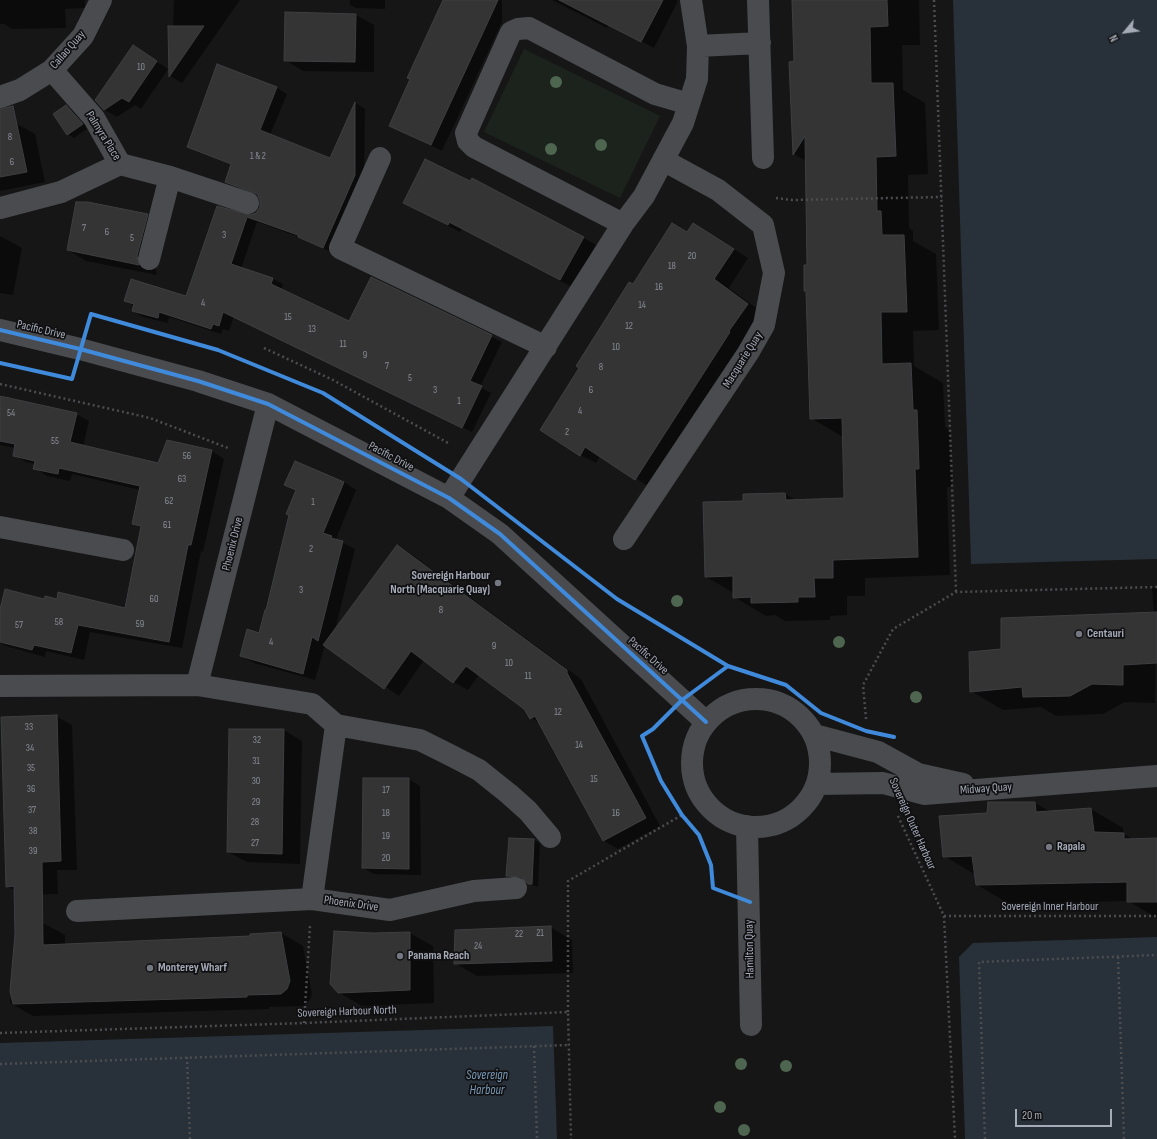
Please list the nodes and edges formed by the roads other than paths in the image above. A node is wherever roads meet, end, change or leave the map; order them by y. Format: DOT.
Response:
graph roads {
  1 [pos="101,0"];
  2 [pos="691,0"];
  3 [pos="758,0"];
  4 [pos="760,43"];
  5 [pos="698,46"];
  6 [pos="52,70"];
  7 [pos="0,97"];
  8 [pos="689,104"];
  9 [pos="380,158"];
  10 [pos="763,158"];
  11 [pos="663,160"];
  12 [pos="120,164"];
  13 [pos="170,177"];
  14 [pos="248,203"];
  15 [pos="0,208"];
  16 [pos="623,224"];
  17 [pos="149,258"];
  18 [pos="0,330"];
  19 [pos="546,347"];
  20 [pos="268,404"];
  21 [pos="449,498"];
  22 [pos="0,527"];
  23 [pos="624,539"];
  24 [pos="123,550"];
  25 [pos="197,685"];
  26 [pos="0,686"];
  27 [pos="706,722"];
  28 [pos="336,726"];
  29 [pos="814,734"];
  30 [pos="1157,776"];
  31 [pos="817,784"];
  32 [pos="983,789"];
  33 [pos="747,826"];
  34 [pos="550,837"];
  35 [pos="516,888"];
  36 [pos="312,899"];
  37 [pos="77,911"];
  38 [pos="751,1025"];
  1 -- 6 [label="street, Callao Quay"];
  2 -- 5 [label="street"];
  3 -- 4 [label="street"];
  4 -- 5 [label="street"];
  4 -- 10 [label="street"];
  5 -- 8 [label="street"];
  6 -- 7 [label="street, Callao Quay"];
  6 -- 12 [label="street, Palmyra Place"];
  8 -- 11 [label="street"];
  8 -- 16 [label="street"];
  9 -- 19 [label="street"];
  11 -- 16 [label="street"];
  11 -- 23 [label="street, Macquarie Quay"];
  12 -- 13 [label="street, Palmyra Place"];
  12 -- 15 [label="street"];
  13 -- 14 [label="street, Palmyra Place"];
  13 -- 17 [label="street"];
  16 -- 19 [label="street"];
  18 -- 20 [label="street, Pacific Drive"];
  19 -- 21 [label="street"];
  20 -- 21 [label="street, Pacific Drive"];
  20 -- 25 [label="street, Phoenix Drive"];
  21 -- 27 [label="street, Pacific Drive"];
  22 -- 24 [label="street"];
  25 -- 26 [label="street"];
  25 -- 28 [label="street"];
  27 -- 29 [label="street"];
  27 -- 33 [label="street"];
  28 -- 34 [label="street"];
  28 -- 36 [label="street, Phoenix Drive"];
  29 -- 31 [label="street"];
  29 -- 32 [label="street"];
  30 -- 32 [label="street, Midway Quay"];
  31 -- 32 [label="street, Midway Quay"];
  31 -- 33 [label="street"];
  33 -- 38 [label="street, Hamilton Quay"];
  35 -- 36 [label="street, Phoenix Drive"];
  36 -- 37 [label="street"];
}
